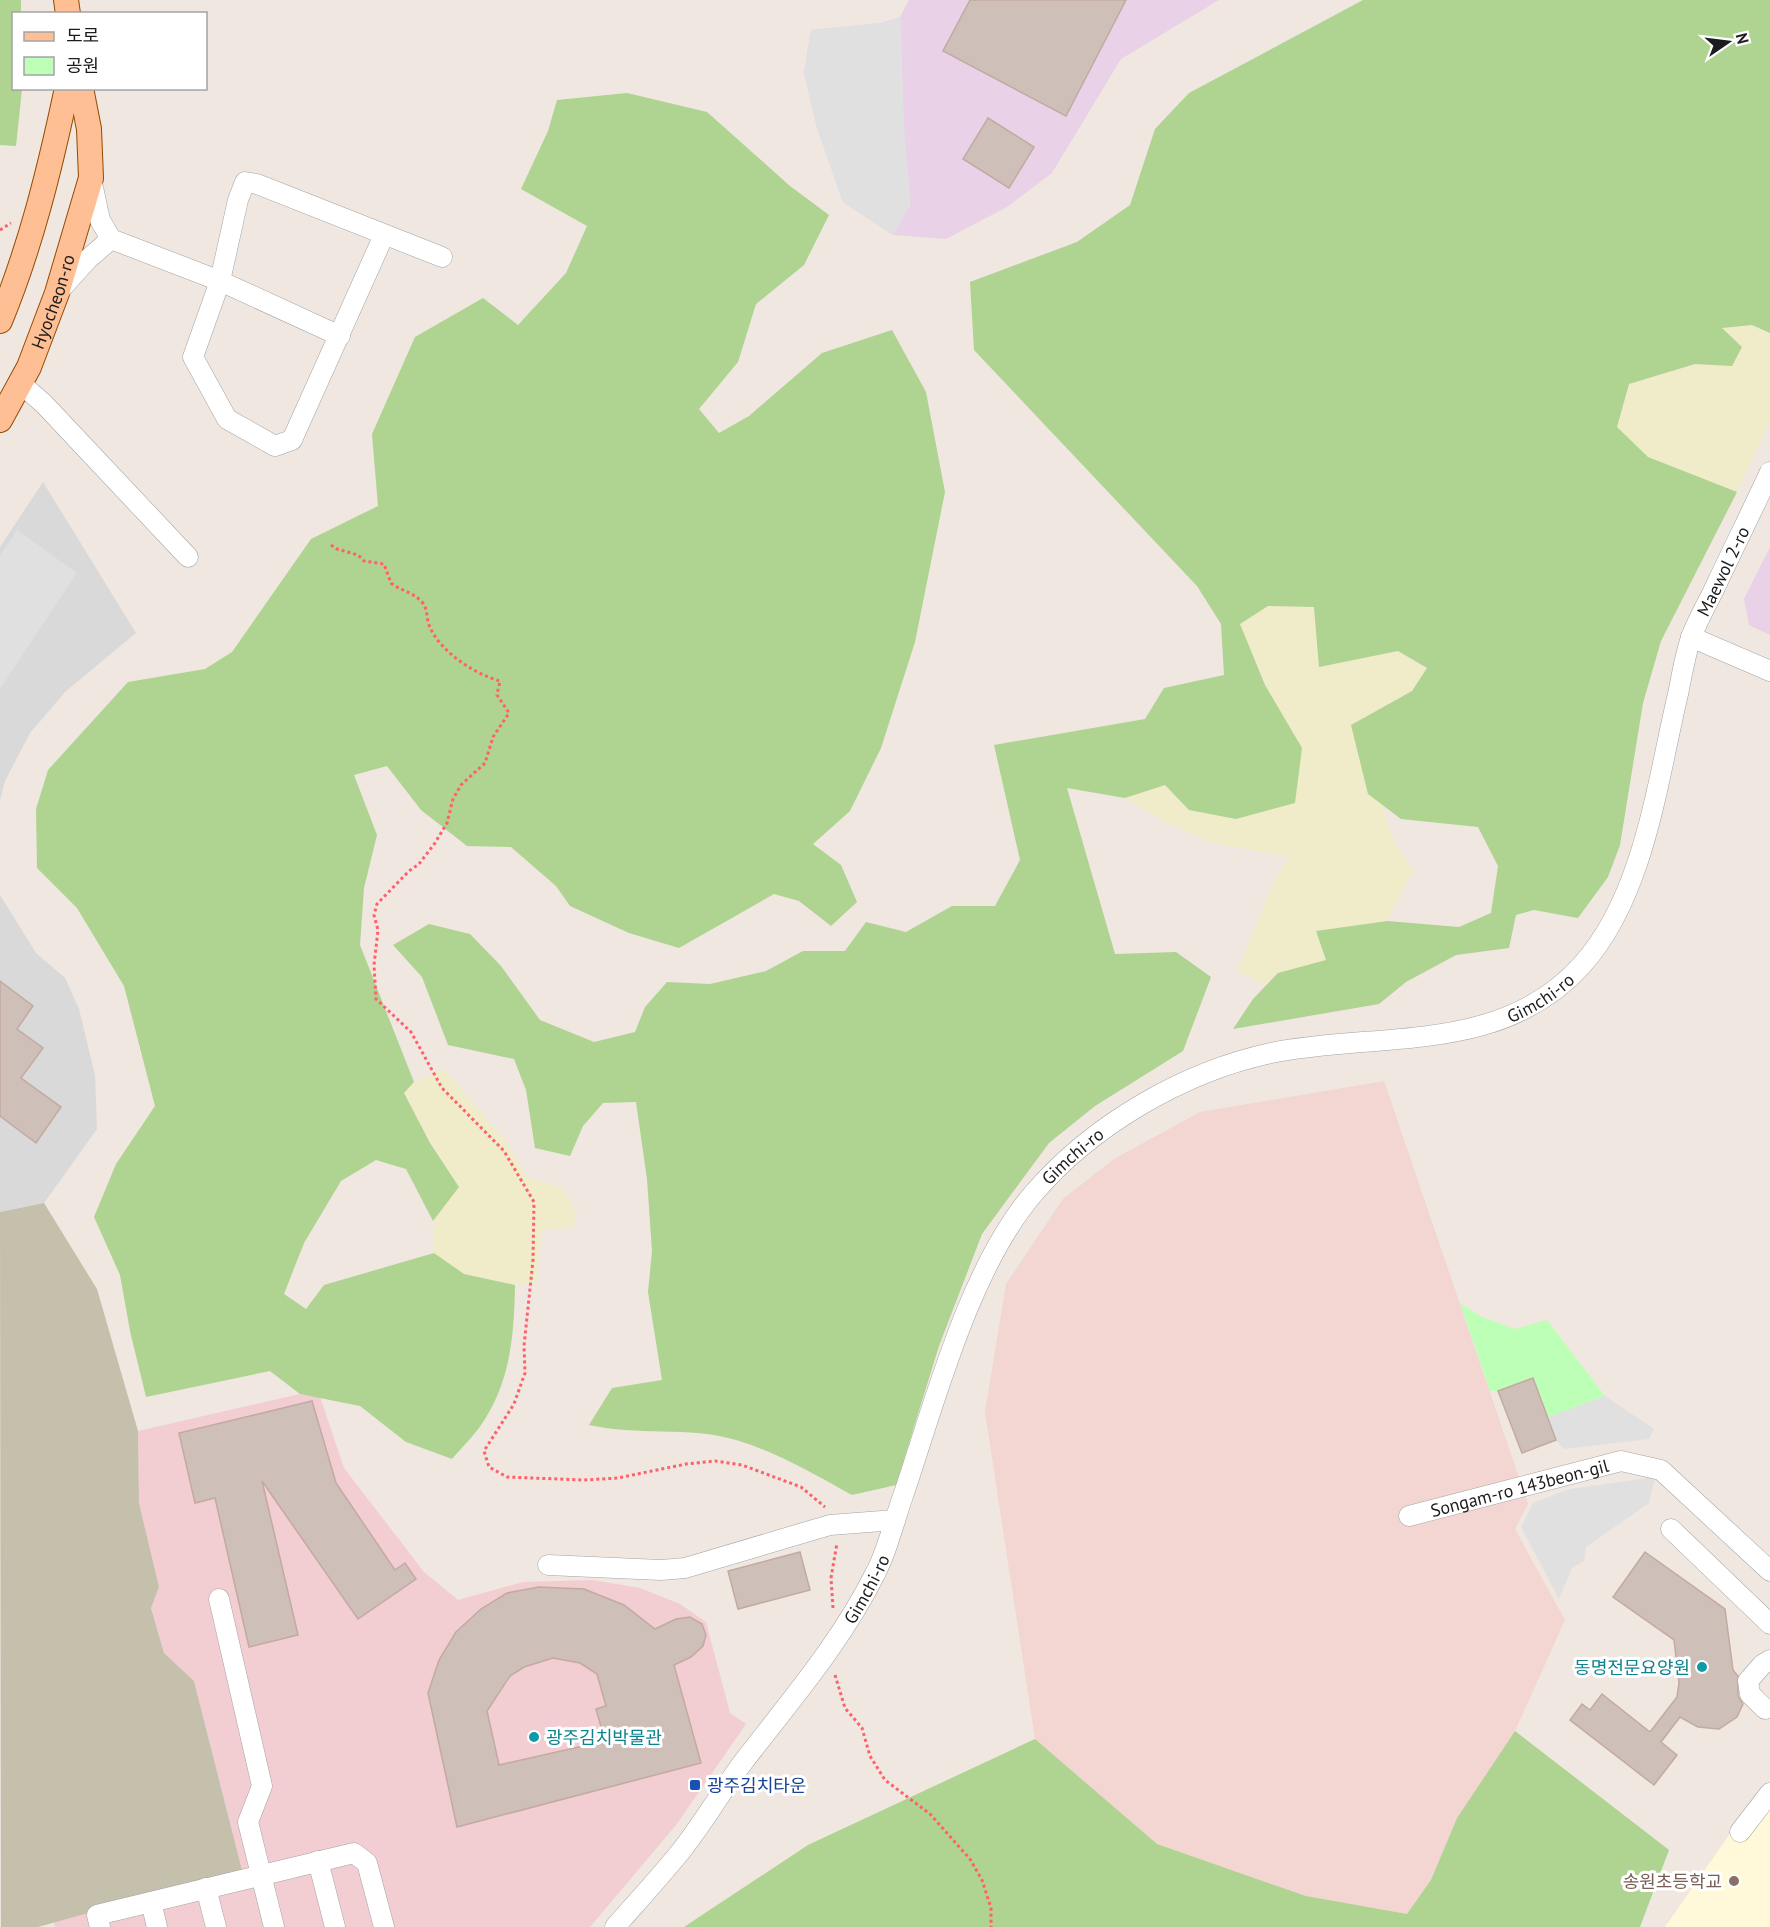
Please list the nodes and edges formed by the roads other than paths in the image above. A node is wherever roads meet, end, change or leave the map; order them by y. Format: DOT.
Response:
graph roads {
  1 [pos="67,90"];
  2 [pos="81,90"];
  3 [pos="91,178"];
  4 [pos="384,235"];
  5 [pos="111,238"];
  6 [pos="442,257"];
  7 [pos="220,281"];
  8 [pos="57,293"];
  9 [pos="0,321"];
  10 [pos="340,336"];
  11 [pos="20,383"];
  12 [pos="0,420"];
  13 [pos="1770,472"];
  14 [pos="188,557"];
  15 [pos="1691,637"];
  16 [pos="1770,671"];
  17 [pos="1408,1516"];
  18 [pos="895,1520"];
  19 [pos="1671,1529"];
  20 [pos="548,1565"];
  21 [pos="1770,1571"];
  22 [pos="219,1599"];
  23 [pos="1770,1624"];
  24 [pos="1770,1660"];
  25 [pos="1765,1709"];
  26 [pos="1770,1793"];
  27 [pos="1740,1832"];
  28 [pos="318,1861"];
  29 [pos="261,1874"];
  30 [pos="206,1888"];
  31 [pos="151,1902"];
  32 [pos="100,1927"];
  33 [pos="157,1927"];
  34 [pos="216,1927"];
  35 [pos="274,1927"];
  36 [pos="334,1927"];
  37 [pos="384,1927"];
  38 [pos="615,1927"];
  1 -- 9 [label="main road"];
  2 -- 3 [label="main road, Hyocheon-ro"];
  3 -- 5 [label="street"];
  3 -- 8 [label="main road, Hyocheon-ro"];
  4 -- 6 [label="street"];
  4 -- 7 [label="street"];
  4 -- 10 [label="street"];
  5 -- 7 [label="street"];
  5 -- 8 [label="street"];
  7 -- 10 [label="street"];
  7 -- 10 [label="street"];
  8 -- 11 [label="main road, Hyocheon-ro"];
  11 -- 12 [label="main road, Hyocheon-ro"];
  11 -- 14 [label="street"];
  13 -- 15 [label="street, Maewol 2-ro"];
  15 -- 16 [label="street"];
  15 -- 18 [label="street, Gimchi-ro"];
  17 -- 21 [label="street, Songam-ro 143beon-gil"];
  18 -- 20 [label="street"];
  18 -- 38 [label="street, Gimchi-ro"];
  19 -- 23 [label="street"];
  22 -- 29 [label="street"];
  24 -- 25 [label="street"];
  26 -- 27 [label="street"];
  28 -- 29 [label="street"];
  28 -- 36 [label="street"];
  28 -- 37 [label="street"];
  29 -- 30 [label="street"];
  29 -- 35 [label="street"];
  30 -- 31 [label="street"];
  30 -- 34 [label="street"];
  31 -- 32 [label="street"];
  31 -- 33 [label="street"];
}
